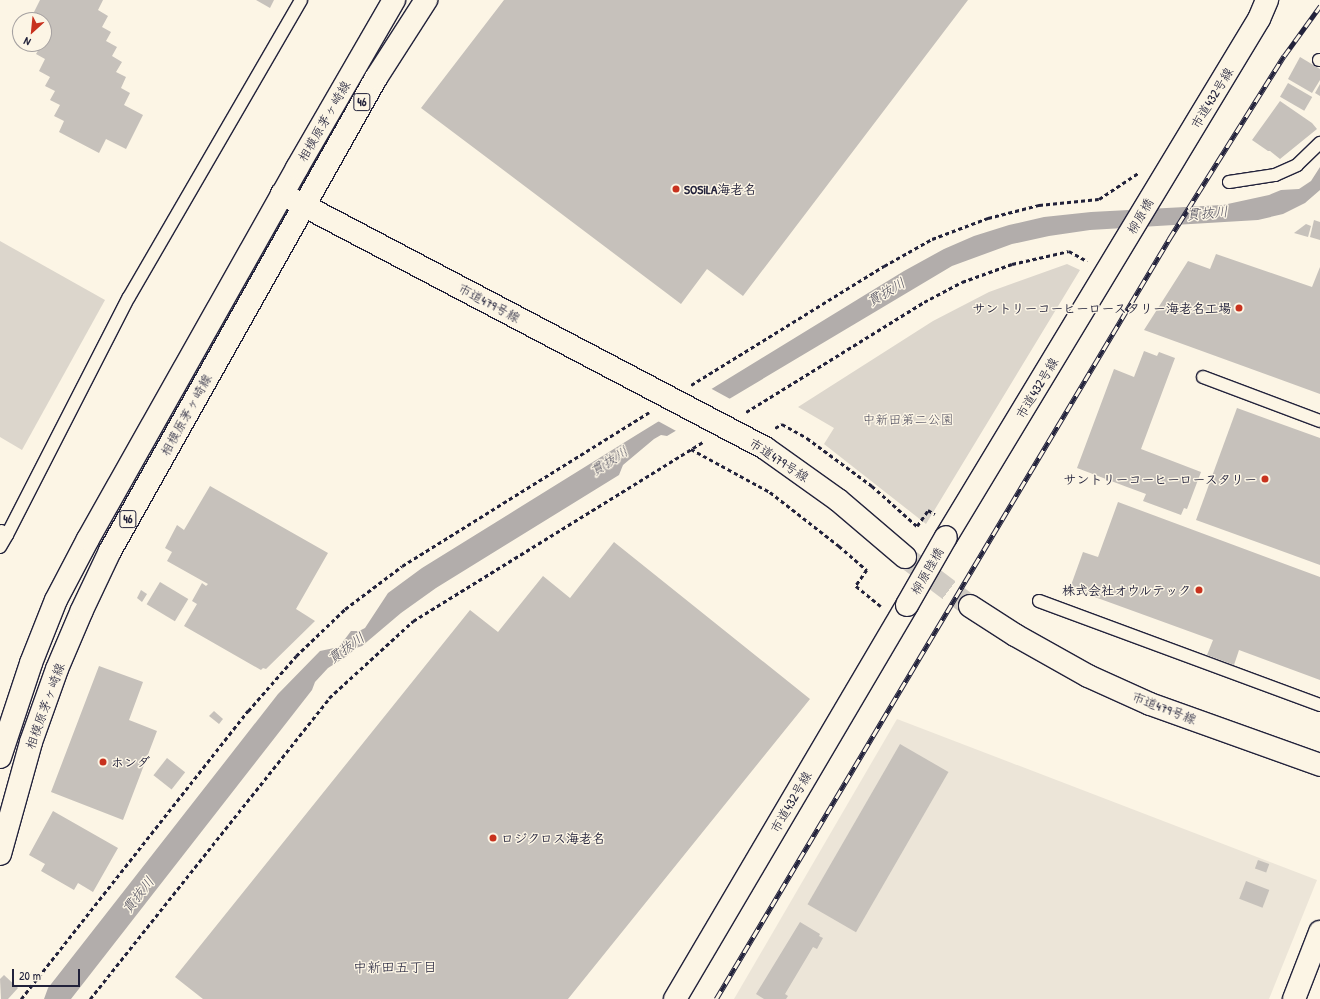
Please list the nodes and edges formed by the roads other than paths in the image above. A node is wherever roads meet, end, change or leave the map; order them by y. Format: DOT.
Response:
graph roads {
  1 [pos="301,0"];
  2 [pos="394,0"];
  3 [pos="426,0"];
  4 [pos="1267,0"];
  5 [pos="1320,143"];
  6 [pos="1229,182"];
  7 [pos="282,194"];
  8 [pos="1153,194"];
  9 [pos="303,206"];
  10 [pos="1127,239"];
  11 [pos="1203,377"];
  12 [pos="1320,421"];
  13 [pos="3,533"];
  14 [pos="946,537"];
  15 [pos="0,547"];
  16 [pos="905,557"];
  17 [pos="1039,601"];
  18 [pos="907,605"];
  19 [pos="970,606"];
  20 [pos="1320,705"];
  21 [pos="0,758"];
  22 [pos="1320,765"];
  23 [pos="0,854"];
  24 [pos="1320,932"];
  25 [pos="675,999"];
  26 [pos="1294,999"];
  1 -- 13 [label="lane"];
  2 -- 7 [label="street, 相模原茅ヶ崎線 / 46"];
  3 -- 9 [label="street, 相模原茅ヶ崎線 / 46"];
  4 -- 8 [label="street, 市道432号線"];
  5 -- 6 [label="lane"];
  7 -- 9 [label="street, 市道479号線"];
  7 -- 21 [label="street, 相模原茅ヶ崎線 / 46"];
  8 -- 10 [label="street, 柳原橋"];
  9 -- 16 [label="street, 市道479号線"];
  9 -- 23 [label="street, 相模原茅ヶ崎線 / 46"];
  10 -- 14 [label="street, 市道432号線"];
  11 -- 12 [label="lane"];
  13 -- 15 [label="lane"];
  14 -- 18 [label="street, 柳原陸橋, bridge"];
  17 -- 20 [label="lane"];
  18 -- 25 [label="street, 市道432号線"];
  19 -- 22 [label="street, 市道479号線"];
  24 -- 26 [label="street"];
}
